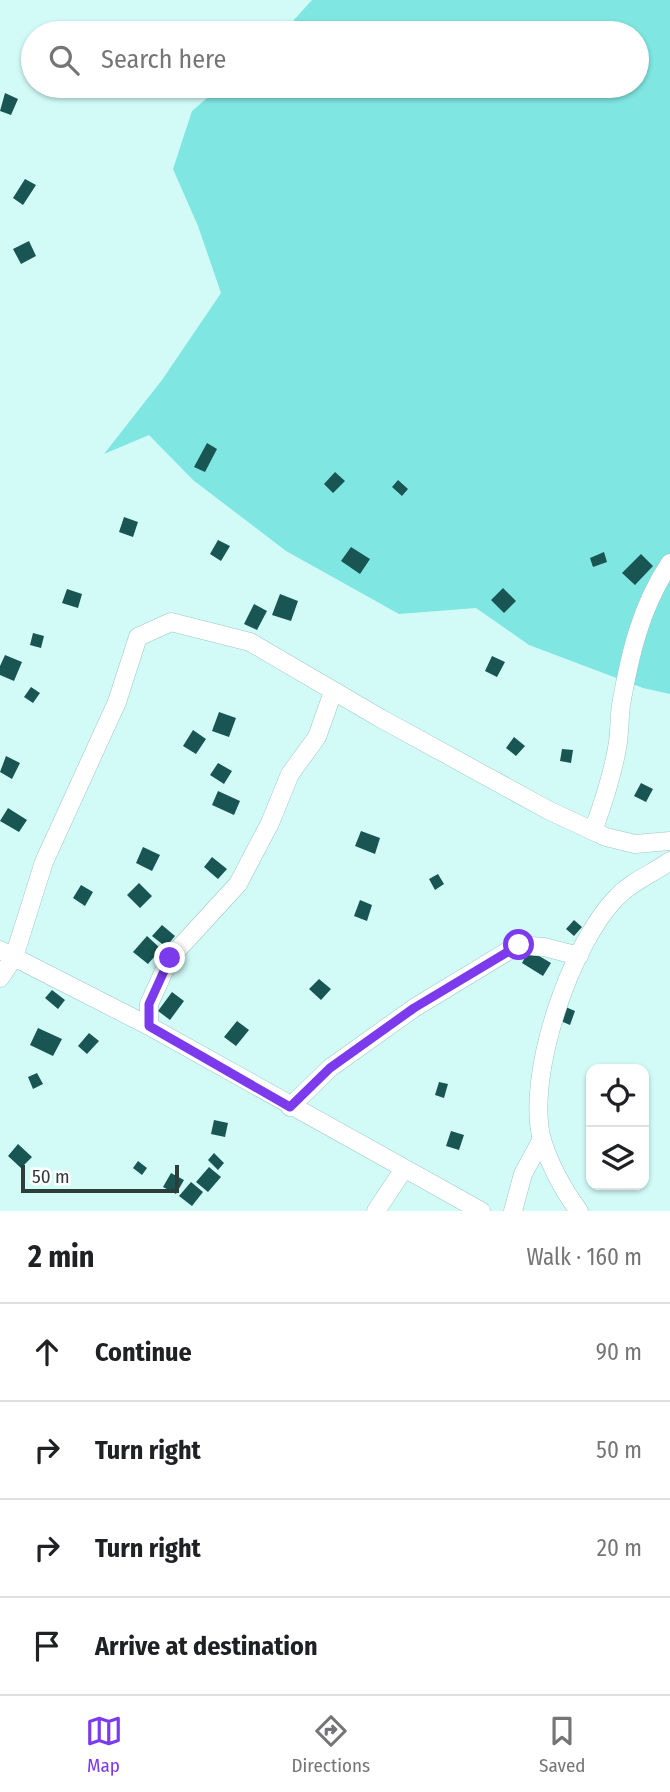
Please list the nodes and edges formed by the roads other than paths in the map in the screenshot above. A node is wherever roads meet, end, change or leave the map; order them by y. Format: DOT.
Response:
graph roads {
  1 [pos="670,563"];
  2 [pos="333,692"];
  3 [pos="593,831"];
  4 [pos="670,841"];
  5 [pos="670,861"];
  6 [pos="7,953"];
  7 [pos="579,956"];
  8 [pos="0,978"];
  9 [pos="149,1026"];
  10 [pos="290,1107"];
  11 [pos="542,1139"];
  12 [pos="404,1169"];
  13 [pos="376,1211"];
  14 [pos="481,1211"];
  15 [pos="513,1211"];
  16 [pos="579,1211"];
  1 -- 3 [label="street"];
  2 -- 3 [label="street"];
  2 -- 6 [label="street"];
  2 -- 9 [label="street"];
  3 -- 4 [label="street"];
  5 -- 7 [label="street"];
  6 -- 8 [label="street"];
  6 -- 9 [label="street"];
  7 -- 10 [label="street"];
  7 -- 11 [label="street"];
  9 -- 10 [label="street"];
  10 -- 12 [label="street"];
  11 -- 15 [label="street"];
  11 -- 16 [label="street"];
  12 -- 13 [label="street"];
  12 -- 14 [label="street"];
}
